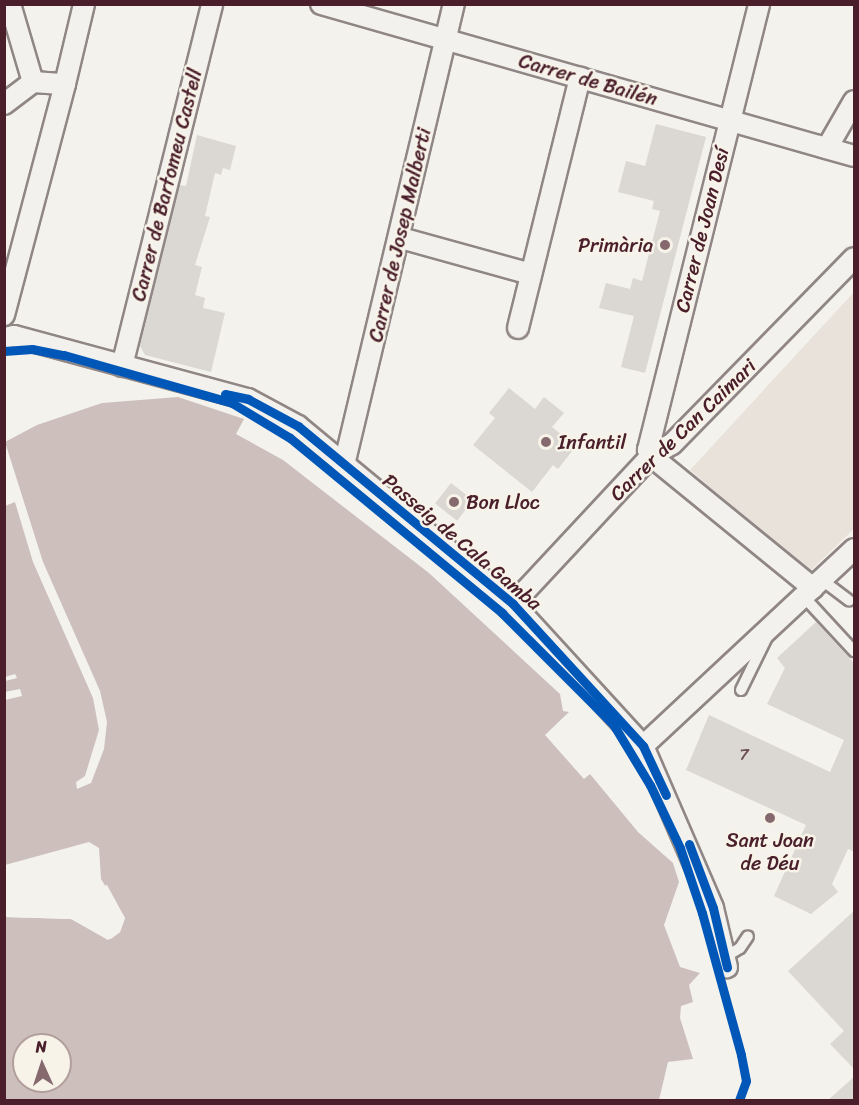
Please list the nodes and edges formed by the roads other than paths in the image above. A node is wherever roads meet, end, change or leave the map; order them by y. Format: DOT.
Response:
graph roads {
  1 [pos="10,4"];
  2 [pos="84,4"];
  3 [pos="212,4"];
  4 [pos="321,4"];
  5 [pos="454,4"];
  6 [pos="759,4"];
  7 [pos="446,40"];
  8 [pos="580,78"];
  9 [pos="33,82"];
  10 [pos="65,84"];
  11 [pos="855,102"];
  12 [pos="4,104"];
  13 [pos="730,121"];
  14 [pos="827,148"];
  15 [pos="855,156"];
  16 [pos="401,237"];
  17 [pos="855,258"];
  18 [pos="531,274"];
  19 [pos="4,315"];
  20 [pos="518,328"];
  21 [pos="4,338"];
  22 [pos="122,366"];
  23 [pos="651,456"];
  24 [pos="344,465"];
  25 [pos="854,550"];
  26 [pos="813,588"];
  27 [pos="849,600"];
  28 [pos="513,604"];
  29 [pos="773,626"];
  30 [pos="855,651"];
  31 [pos="741,690"];
  32 [pos="643,746"];
  33 [pos="748,936"];
  34 [pos="726,962"];
  1 -- 9 [label="street"];
  2 -- 10 [label="street"];
  3 -- 22 [label="street, Carrer de Bartomeu Castell"];
  4 -- 7 [label="street, Carrer de Bailén"];
  5 -- 7 [label="street, Carrer de Josep Malberti"];
  6 -- 13 [label="street, Carrer de Joan Desí"];
  7 -- 8 [label="street, Carrer de Bailén"];
  7 -- 16 [label="street, Carrer de Josep Malberti"];
  8 -- 13 [label="street, Carrer de Bailén"];
  8 -- 18 [label="street"];
  9 -- 10 [label="street"];
  9 -- 12 [label="street"];
  10 -- 19 [label="street"];
  11 -- 14 [label="street"];
  13 -- 14 [label="street, Carrer de Bailén"];
  13 -- 23 [label="street, Carrer de Joan Desí"];
  14 -- 15 [label="street, Carrer de Bailén"];
  16 -- 18 [label="street"];
  16 -- 24 [label="street, Carrer de Josep Malberti"];
  17 -- 23 [label="street, Carrer de Can Caimari"];
  18 -- 20 [label="street"];
  21 -- 22 [label="street, Passeig de Cala Gamba"];
  22 -- 24 [label="street, Passeig de Cala Gamba"];
  23 -- 26 [label="street"];
  23 -- 28 [label="street, Carrer de Can Caimari"];
  24 -- 28 [label="street, Passeig de Cala Gamba"];
  25 -- 26 [label="street"];
  26 -- 27 [label="lane"];
  26 -- 29 [label="street"];
  26 -- 30 [label="lane"];
  28 -- 32 [label="street, Passeig de Cala Gamba"];
  29 -- 31 [label="lane"];
  29 -- 32 [label="street"];
  32 -- 34 [label="street, Passeig de Cala Gamba"];
  33 -- 34 [label="lane"];
}
